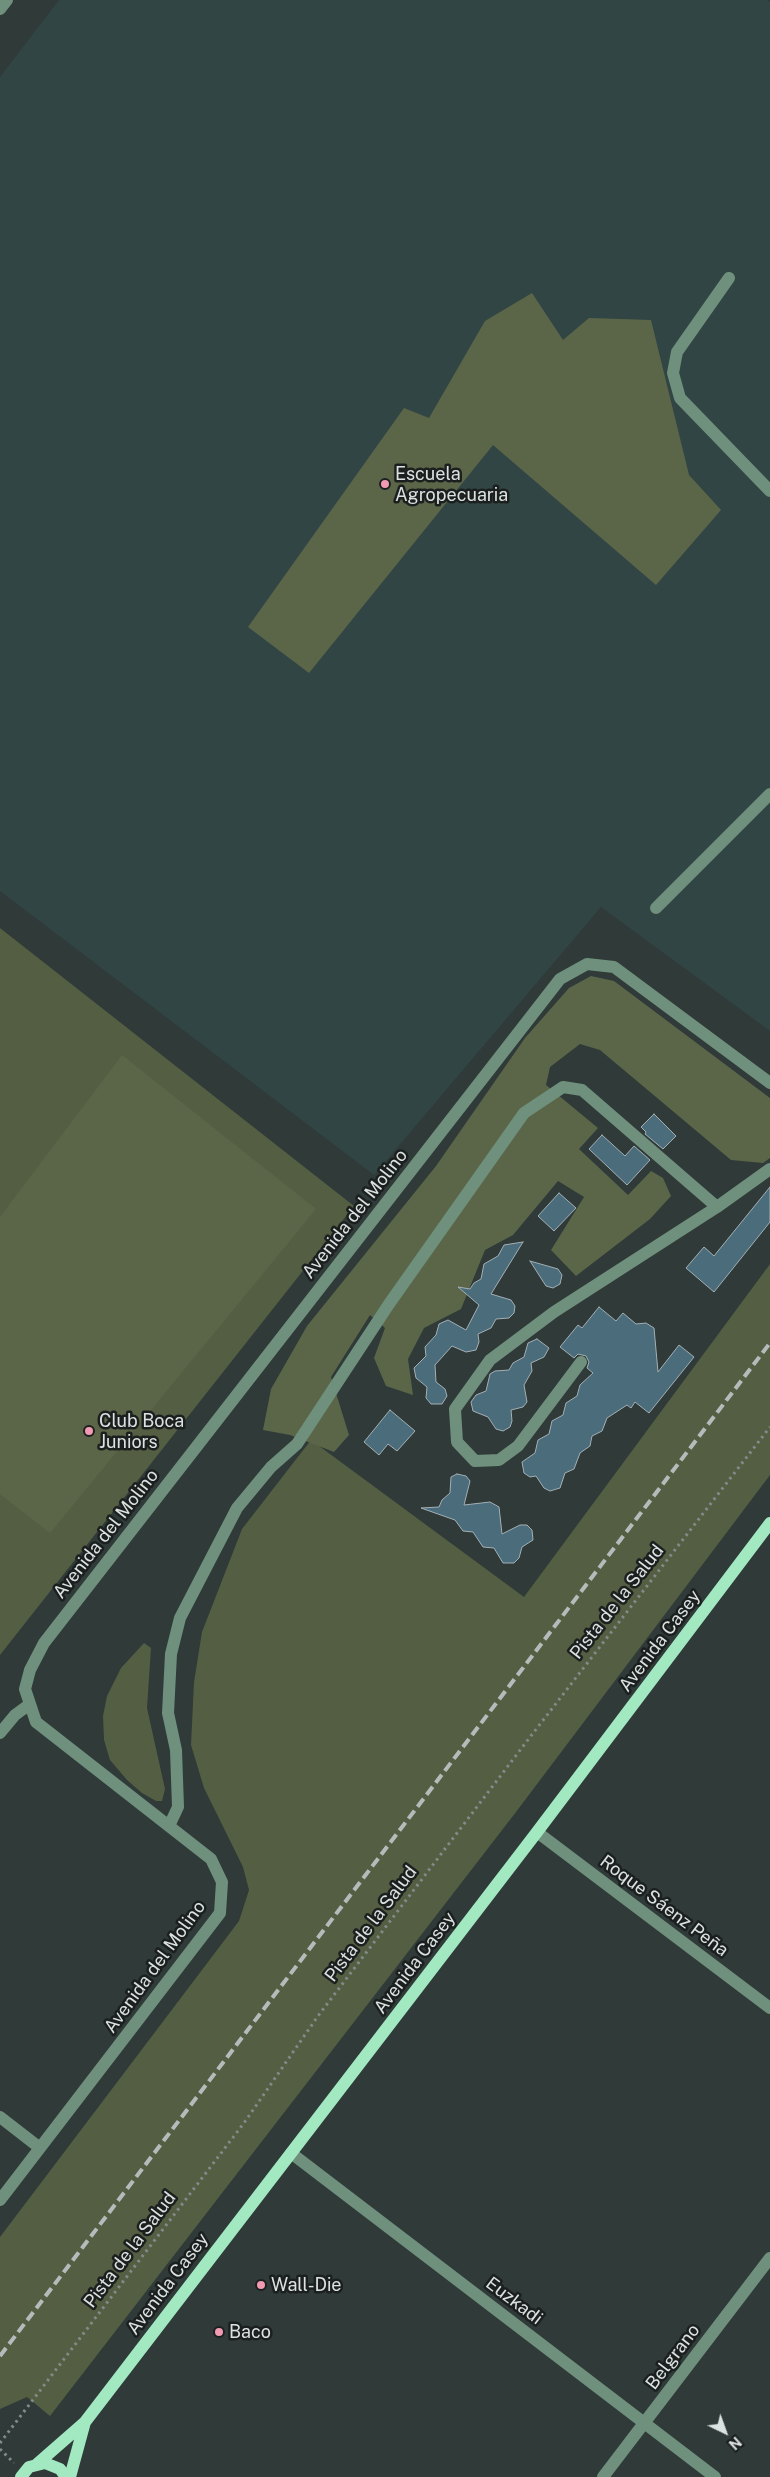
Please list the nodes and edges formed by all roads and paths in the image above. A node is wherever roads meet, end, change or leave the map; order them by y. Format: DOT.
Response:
graph roads {
  1 [pos="7,0"];
  2 [pos="0,10"];
  3 [pos="729,278"];
  4 [pos="770,491"];
  5 [pos="770,794"];
  6 [pos="656,908"];
  7 [pos="770,1083"];
  8 [pos="770,1169"];
  9 [pos="718,1207"];
  10 [pos="581,1362"];
  11 [pos="770,1427"];
  12 [pos="770,1523"];
  13 [pos="30,1704"];
  14 [pos="0,1734"];
  15 [pos="169,1826"];
  16 [pos="537,1832"];
  17 [pos="770,2008"];
  18 [pos="0,2117"];
  19 [pos="40,2148"];
  20 [pos="291,2153"];
  21 [pos="0,2200"];
  22 [pos="770,2258"];
  23 [pos="85,2422"];
  24 [pos="644,2423"];
  25 [pos="0,2443"];
  26 [pos="37,2464"];
  27 [pos="21,2477"];
  28 [pos="68,2477"];
  29 [pos="603,2477"];
  30 [pos="715,2477"];
  1 -- 2 [label="street"];
  3 -- 4 [label="street"];
  5 -- 6 [label="street"];
  7 -- 13 [label="street, Avenida del Molino"];
  8 -- 9 [label="street"];
  9 -- 10 [label="street"];
  9 -- 15 [label="street"];
  11 -- 25 [label="path, Pista de la Salud"];
  12 -- 16 [label="main road, Avenida Casey"];
  13 -- 14 [label="street"];
  13 -- 15 [label="street, Avenida del Molino"];
  15 -- 19 [label="street, Avenida del Molino"];
  16 -- 17 [label="street, Roque Sáenz Peña"];
  16 -- 20 [label="main road, Avenida Casey"];
  18 -- 19 [label="street"];
  19 -- 21 [label="street, Avenida del Molino"];
  20 -- 23 [label="main road, Avenida Casey"];
  20 -- 24 [label="street, Euzkadi"];
  22 -- 24 [label="street, Belgrano"];
  23 -- 26 [label="main road, Avenida Casey"];
  23 -- 28 [label="main road, Avenida Casey"];
  24 -- 29 [label="street, Belgrano"];
  24 -- 30 [label="street, Euzkadi"];
  26 -- 27 [label="main road, Avenida Casey"];
  26 -- 28 [label="main road"];
}
